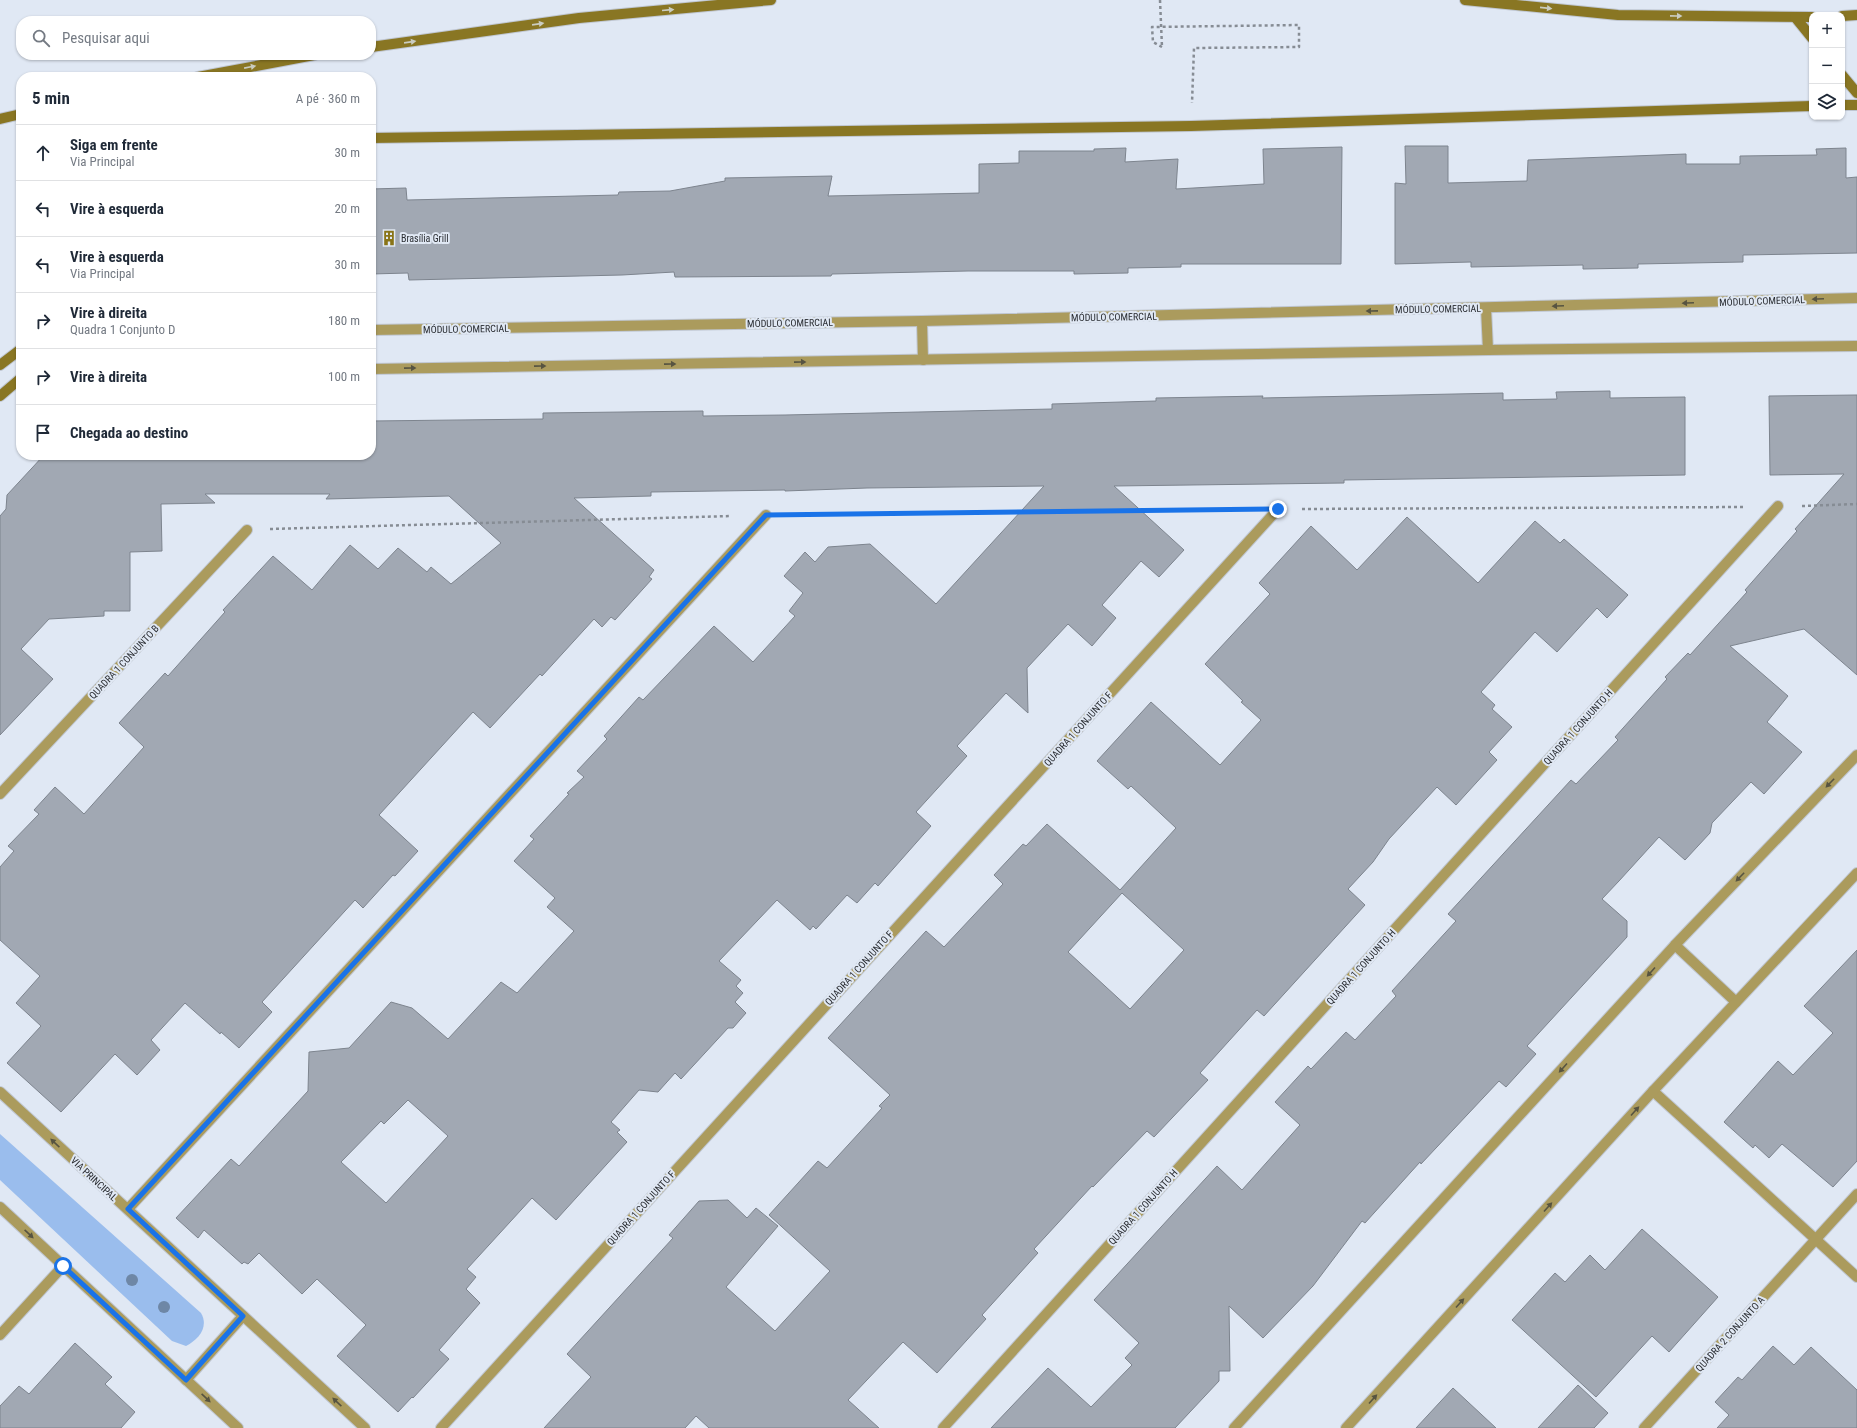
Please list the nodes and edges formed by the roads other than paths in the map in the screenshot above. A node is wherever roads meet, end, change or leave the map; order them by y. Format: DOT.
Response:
graph roads {
  1 [pos="771,0"];
  2 [pos="1465,0"];
  3 [pos="1857,15"];
  4 [pos="1845,16"];
  5 [pos="1795,17"];
  6 [pos="1809,17"];
  7 [pos="1809,34"];
  8 [pos="376,46"];
  9 [pos="288,60"];
  10 [pos="224,72"];
  11 [pos="1845,79"];
  12 [pos="1857,93"];
  13 [pos="1845,105"];
  14 [pos="1857,105"];
  15 [pos="1809,106"];
  16 [pos="16,115"];
  17 [pos="0,119"];
  18 [pos="376,138"];
  19 [pos="1857,298"];
  20 [pos="1486,308"];
  21 [pos="922,321"];
  22 [pos="376,330"];
  23 [pos="1857,346"];
  24 [pos="1488,350"];
  25 [pos="16,353"];
  26 [pos="923,360"];
  27 [pos="0,365"];
  28 [pos="376,369"];
  29 [pos="16,382"];
  30 [pos="0,396"];
  31 [pos="1778,506"];
  32 [pos="1278,509"];
  33 [pos="766,515"];
  34 [pos="247,530"];
  35 [pos="1857,755"];
  36 [pos="0,794"];
  37 [pos="1857,873"];
  38 [pos="1675,945"];
  39 [pos="1736,1002"];
  40 [pos="1653,1091"];
  41 [pos="0,1092"];
  42 [pos="1857,1194"];
  43 [pos="0,1207"];
  44 [pos="128,1209"];
  45 [pos="1816,1239"];
  46 [pos="63,1266"];
  47 [pos="1857,1277"];
  48 [pos="243,1316"];
  49 [pos="0,1335"];
  50 [pos="186,1380"];
  51 [pos="238,1428"];
  52 [pos="365,1428"];
  53 [pos="440,1428"];
  54 [pos="943,1428"];
  55 [pos="1234,1428"];
  56 [pos="1346,1428"];
  57 [pos="1644,1428"];
  8 -- 1 [label="street, one-way"];
  2 -- 5 [label="street, one-way"];
  3 -- 4 [label="street"];
  5 -- 6 [label="street"];
  5 -- 7 [label="street"];
  10 -- 9 [label="street, one-way"];
  11 -- 12 [label="street"];
  13 -- 14 [label="street"];
  15 -- 18 [label="street"];
  16 -- 17 [label="street"];
  19 -- 20 [label="street, MÓDULO COMERCIAL, one-way"];
  20 -- 21 [label="street, MÓDULO COMERCIAL, one-way"];
  20 -- 24 [label="street"];
  21 -- 22 [label="street, MÓDULO COMERCIAL"];
  21 -- 26 [label="street"];
  23 -- 24 [label="street"];
  24 -- 26 [label="street"];
  25 -- 27 [label="street"];
  28 -- 26 [label="street, one-way"];
  29 -- 30 [label="street"];
  31 -- 54 [label="street, QUADRA 1 CONJUNTO H"];
  32 -- 53 [label="street, QUADRA 1 CONJUNTO F"];
  33 -- 44 [label="street"];
  34 -- 36 [label="street, QUADRA 1 CONJUNTO B"];
  35 -- 38 [label="street, one-way"];
  37 -- 39 [label="street"];
  38 -- 39 [label="street"];
  38 -- 55 [label="street, one-way"];
  39 -- 40 [label="street"];
  40 -- 45 [label="street"];
  56 -- 40 [label="street, one-way"];
  44 -- 41 [label="street, VIA PRINCIPAL, one-way"];
  42 -- 45 [label="street, QUADRA 2 CONJUNTO A"];
  43 -- 46 [label="street, one-way"];
  44 -- 48 [label="street, VIA PRINCIPAL"];
  45 -- 47 [label="street"];
  45 -- 57 [label="street, QUADRA 2 CONJUNTO A"];
  46 -- 49 [label="street"];
  46 -- 50 [label="street"];
  48 -- 50 [label="street"];
  52 -- 48 [label="street, VIA PRINCIPAL, one-way"];
  50 -- 51 [label="street, one-way"];
}
